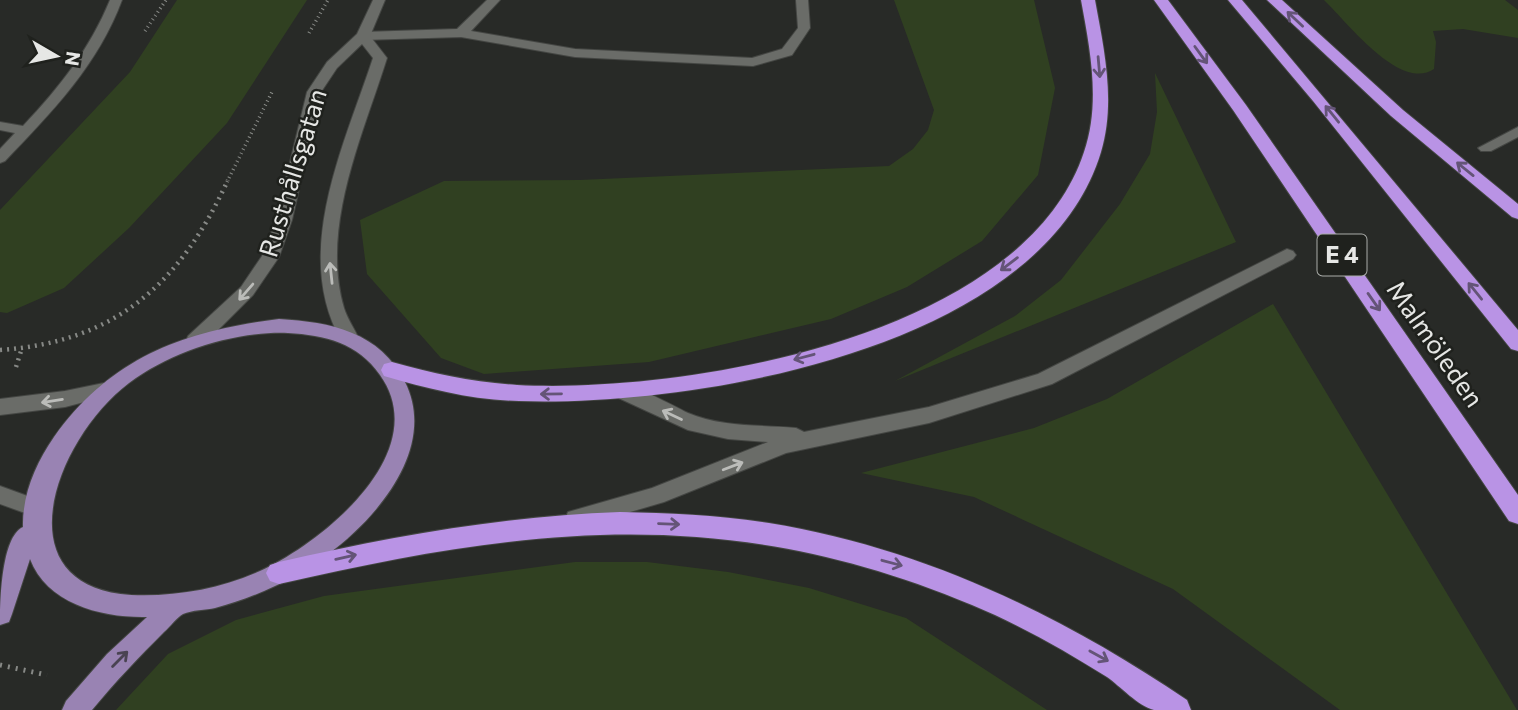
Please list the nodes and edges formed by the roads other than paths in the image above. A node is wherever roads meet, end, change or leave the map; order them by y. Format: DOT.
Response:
graph roads {
  1 [pos="116,0"];
  2 [pos="379,0"];
  3 [pos="494,0"];
  4 [pos="802,0"];
  5 [pos="1088,0"];
  6 [pos="1161,0"];
  7 [pos="1235,0"];
  8 [pos="1274,0"];
  9 [pos="461,33"];
  10 [pos="363,36"];
  11 [pos="0,126"];
  12 [pos="26,131"];
  13 [pos="1518,131"];
  14 [pos="1486,148"];
  15 [pos="0,158"];
  16 [pos="1518,213"];
  17 [pos="1287,255"];
  18 [pos="349,337"];
  19 [pos="195,341"];
  20 [pos="1518,344"];
  21 [pos="392,370"];
  22 [pos="104,390"];
  23 [pos="619,390"];
  24 [pos="0,407"];
  25 [pos="835,433"];
  26 [pos="0,495"];
  27 [pos="25,504"];
  28 [pos="1518,513"];
  29 [pos="552,525"];
  30 [pos="26,535"];
  31 [pos="279,573"];
  32 [pos="175,606"];
  33 [pos="0,614"];
  34 [pos="75,710"];
  35 [pos="1177,710"];
  1 -- 12 [label="main road"];
  2 -- 10 [label="main road, Rusthållsgatan"];
  3 -- 9 [label="main road"];
  4 -- 9 [label="main road"];
  5 -- 23 [label="highway, one-way"];
  6 -- 28 [label="highway, Malmöleden / E 4, one-way"];
  20 -- 7 [label="highway, one-way"];
  16 -- 8 [label="highway, one-way"];
  9 -- 10 [label="main road"];
  18 -- 10 [label="main road, Rusthållsgatan, one-way"];
  10 -- 19 [label="main road, Rusthållsgatan, one-way"];
  11 -- 12 [label="main road"];
  12 -- 15 [label="main road"];
  13 -- 14 [label="main road"];
  17 -- 25 [label="main road"];
  18 -- 19 [label="main road"];
  18 -- 21 [label="main road"];
  19 -- 22 [label="main road"];
  23 -- 21 [label="highway, one-way"];
  21 -- 31 [label="main road"];
  22 -- 24 [label="main road, one-way"];
  22 -- 27 [label="main road"];
  25 -- 23 [label="main road, one-way"];
  29 -- 25 [label="main road, one-way"];
  26 -- 27 [label="main road"];
  27 -- 30 [label="main road"];
  31 -- 29 [label="highway, one-way"];
  29 -- 35 [label="highway, one-way"];
  30 -- 32 [label="main road"];
  30 -- 33 [label="main road"];
  31 -- 32 [label="main road"];
  34 -- 32 [label="main road, one-way"];
}
